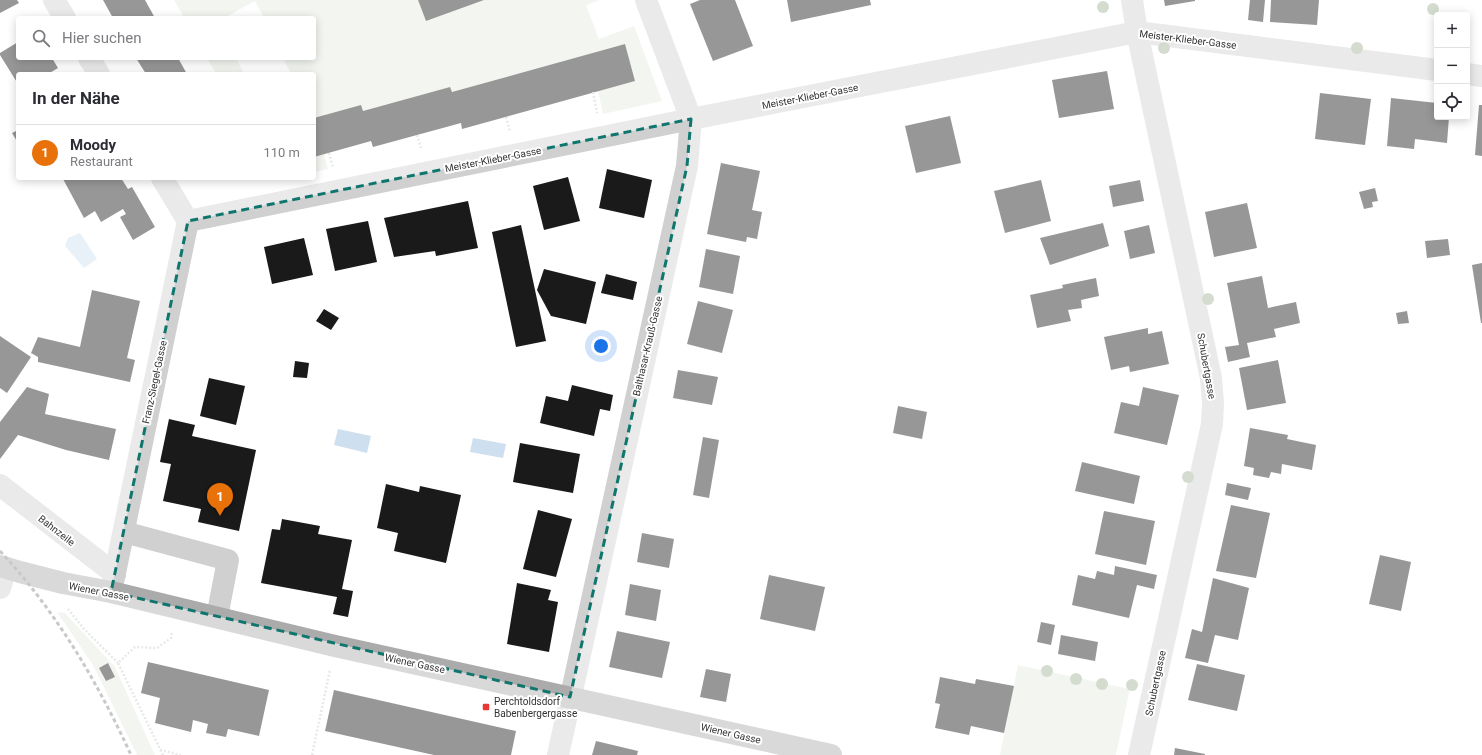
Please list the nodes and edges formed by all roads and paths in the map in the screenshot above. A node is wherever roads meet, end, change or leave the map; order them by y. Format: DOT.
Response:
graph roads {
  1 [pos="54,0"];
  2 [pos="646,0"];
  3 [pos="1132,0"];
  4 [pos="64,16"];
  5 [pos="1137,32"];
  6 [pos="90,60"];
  7 [pos="1434,70"];
  8 [pos="98,72"];
  9 [pos="1470,74"];
  10 [pos="1482,76"];
  11 [pos="691,119"];
  12 [pos="163,180"];
  13 [pos="188,221"];
  14 [pos="0,485"];
  15 [pos="124,532"];
  16 [pos="3,567"];
  17 [pos="113,583"];
  18 [pos="0,588"];
  19 [pos="179,608"];
  20 [pos="68,609"];
  21 [pos="217,617"];
  22 [pos="118,663"];
  23 [pos="330,668"];
  24 [pos="570,697"];
  25 [pos="160,750"];
  26 [pos="162,755"];
  27 [pos="181,755"];
  28 [pos="312,755"];
  29 [pos="558,755"];
  30 [pos="831,755"];
  31 [pos="1139,755"];
  1 -- 4 [label="street"];
  2 -- 11 [label="street, Balthasar-Krauß-Gasse"];
  3 -- 5 [label="street, Schubertgasse"];
  5 -- 7 [label="street, Meister-Klieber-Gasse"];
  5 -- 11 [label="street, Meister-Klieber-Gasse"];
  5 -- 31 [label="street, Schubertgasse"];
  6 -- 8 [label="street"];
  9 -- 10 [label="street"];
  11 -- 13 [label="street, Meister-Klieber-Gasse"];
  11 -- 24 [label="street, Balthasar-Krauß-Gasse"];
  12 -- 13 [label="street"];
  13 -- 15 [label="street, Franz-Siegel-Gasse"];
  14 -- 17 [label="street, Bahnzeile"];
  15 -- 17 [label="street, Franz-Siegel-Gasse"];
  15 -- 21 [label="street"];
  16 -- 17 [label="main road, Wiener Gasse"];
  16 -- 18 [label="street"];
  17 -- 19 [label="main road, Wiener Gasse"];
  19 -- 21 [label="main road, Wiener Gasse"];
  19 -- 22 [label="path"];
  20 -- 22 [label="path"];
  21 -- 24 [label="main road, Wiener Gasse"];
  22 -- 25 [label="path"];
  23 -- 28 [label="path"];
  24 -- 29 [label="street, Balthasar-Krauß-Gasse"];
  24 -- 30 [label="main road, Wiener Gasse"];
  25 -- 26 [label="path"];
  25 -- 27 [label="path"];
}
